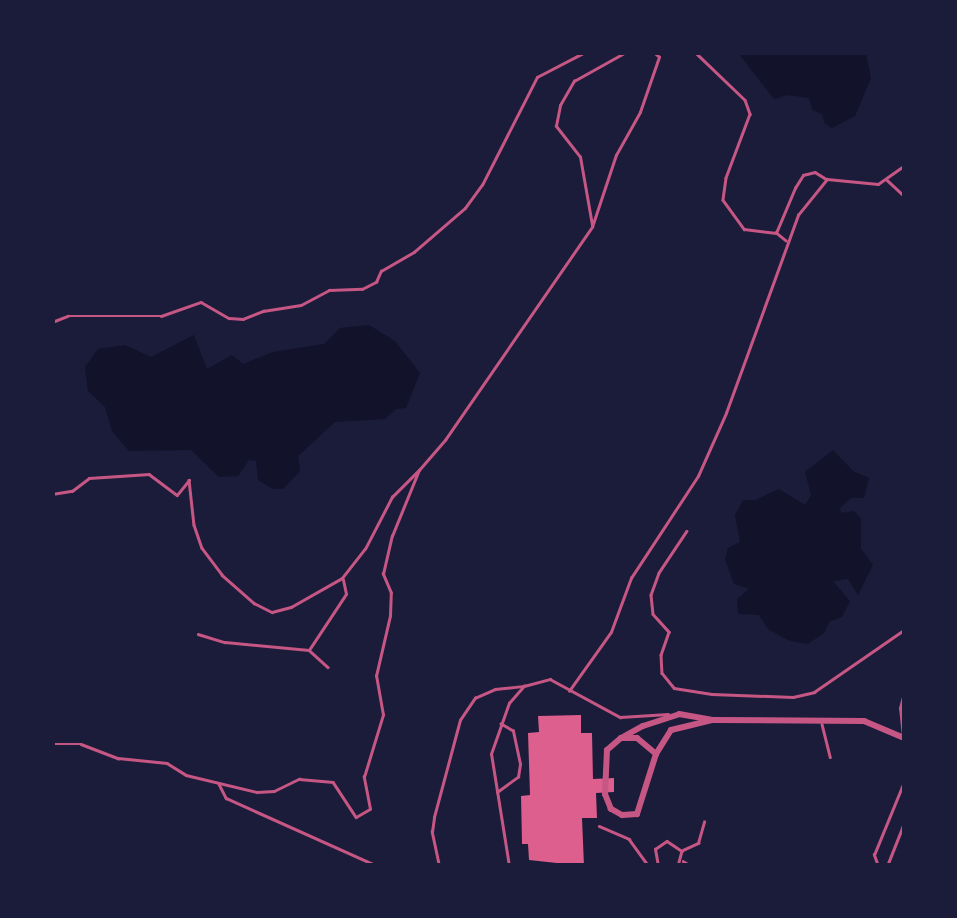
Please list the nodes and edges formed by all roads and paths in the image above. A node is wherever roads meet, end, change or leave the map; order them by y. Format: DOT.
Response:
graph roads {
  1 [pos="585,52"];
  2 [pos="626,52"];
  3 [pos="653,52"];
  4 [pos="666,52"];
  5 [pos="695,52"];
  6 [pos="659,57"];
  7 [pos="904,166"];
  8 [pos="887,179"];
  9 [pos="827,180"];
  10 [pos="904,196"];
  11 [pos="592,226"];
  12 [pos="776,233"];
  13 [pos="786,241"];
  14 [pos="52,322"];
  15 [pos="419,470"];
  16 [pos="52,494"];
  17 [pos="687,531"];
  18 [pos="342,578"];
  19 [pos="904,630"];
  20 [pos="198,634"];
  21 [pos="309,650"];
  22 [pos="328,668"];
  23 [pos="524,686"];
  24 [pos="569,691"];
  25 [pos="904,693"];
  26 [pos="680,714"];
  27 [pos="712,720"];
  28 [pos="820,720"];
  29 [pos="500,724"];
  30 [pos="904,737"];
  31 [pos="621,738"];
  32 [pos="52,744"];
  33 [pos="656,754"];
  34 [pos="830,757"];
  35 [pos="218,782"];
  36 [pos="904,782"];
  37 [pos="496,792"];
  38 [pos="704,822"];
  39 [pos="904,823"];
  40 [pos="599,826"];
  41 [pos="682,851"];
  42 [pos="655,860"];
  43 [pos="681,860"];
  44 [pos="645,865"];
  45 [pos="378,866"];
  46 [pos="439,866"];
  47 [pos="509,866"];
  48 [pos="658,866"];
  49 [pos="678,866"];
  50 [pos="692,866"];
  51 [pos="878,866"];
  52 [pos="887,866"];
  1 -- 14 [label="lane"];
  2 -- 11 [label="lane"];
  3 -- 6 [label="lane"];
  4 -- 6 [label="lane"];
  5 -- 12 [label="lane"];
  6 -- 11 [label="lane"];
  7 -- 8 [label="lane"];
  8 -- 9 [label="lane"];
  8 -- 10 [label="lane"];
  9 -- 12 [label="lane"];
  9 -- 13 [label="lane"];
  11 -- 15 [label="lane"];
  12 -- 13 [label="lane"];
  13 -- 24 [label="lane"];
  15 -- 18 [label="lane"];
  15 -- 35 [label="lane"];
  16 -- 18 [label="lane"];
  17 -- 19 [label="lane"];
  18 -- 21 [label="lane"];
  20 -- 21 [label="lane"];
  21 -- 22 [label="lane"];
  23 -- 24 [label="lane"];
  23 -- 29 [label="lane"];
  23 -- 46 [label="lane"];
  24 -- 26 [label="lane"];
  25 -- 30 [label="lane"];
  26 -- 27 [label="street"];
  26 -- 31 [label="street"];
  27 -- 28 [label="street"];
  27 -- 33 [label="street"];
  28 -- 30 [label="street"];
  28 -- 34 [label="lane"];
  29 -- 37 [label="lane"];
  29 -- 37 [label="lane"];
  31 -- 33 [label="street"];
  31 -- 33 [label="street"];
  32 -- 35 [label="lane"];
  35 -- 45 [label="lane"];
  36 -- 51 [label="lane"];
  37 -- 47 [label="lane"];
  38 -- 41 [label="lane"];
  39 -- 52 [label="lane"];
  40 -- 44 [label="lane"];
  41 -- 42 [label="lane"];
  41 -- 43 [label="lane"];
  42 -- 44 [label="lane"];
  42 -- 48 [label="lane"];
  43 -- 49 [label="lane"];
  43 -- 50 [label="lane"];
}
